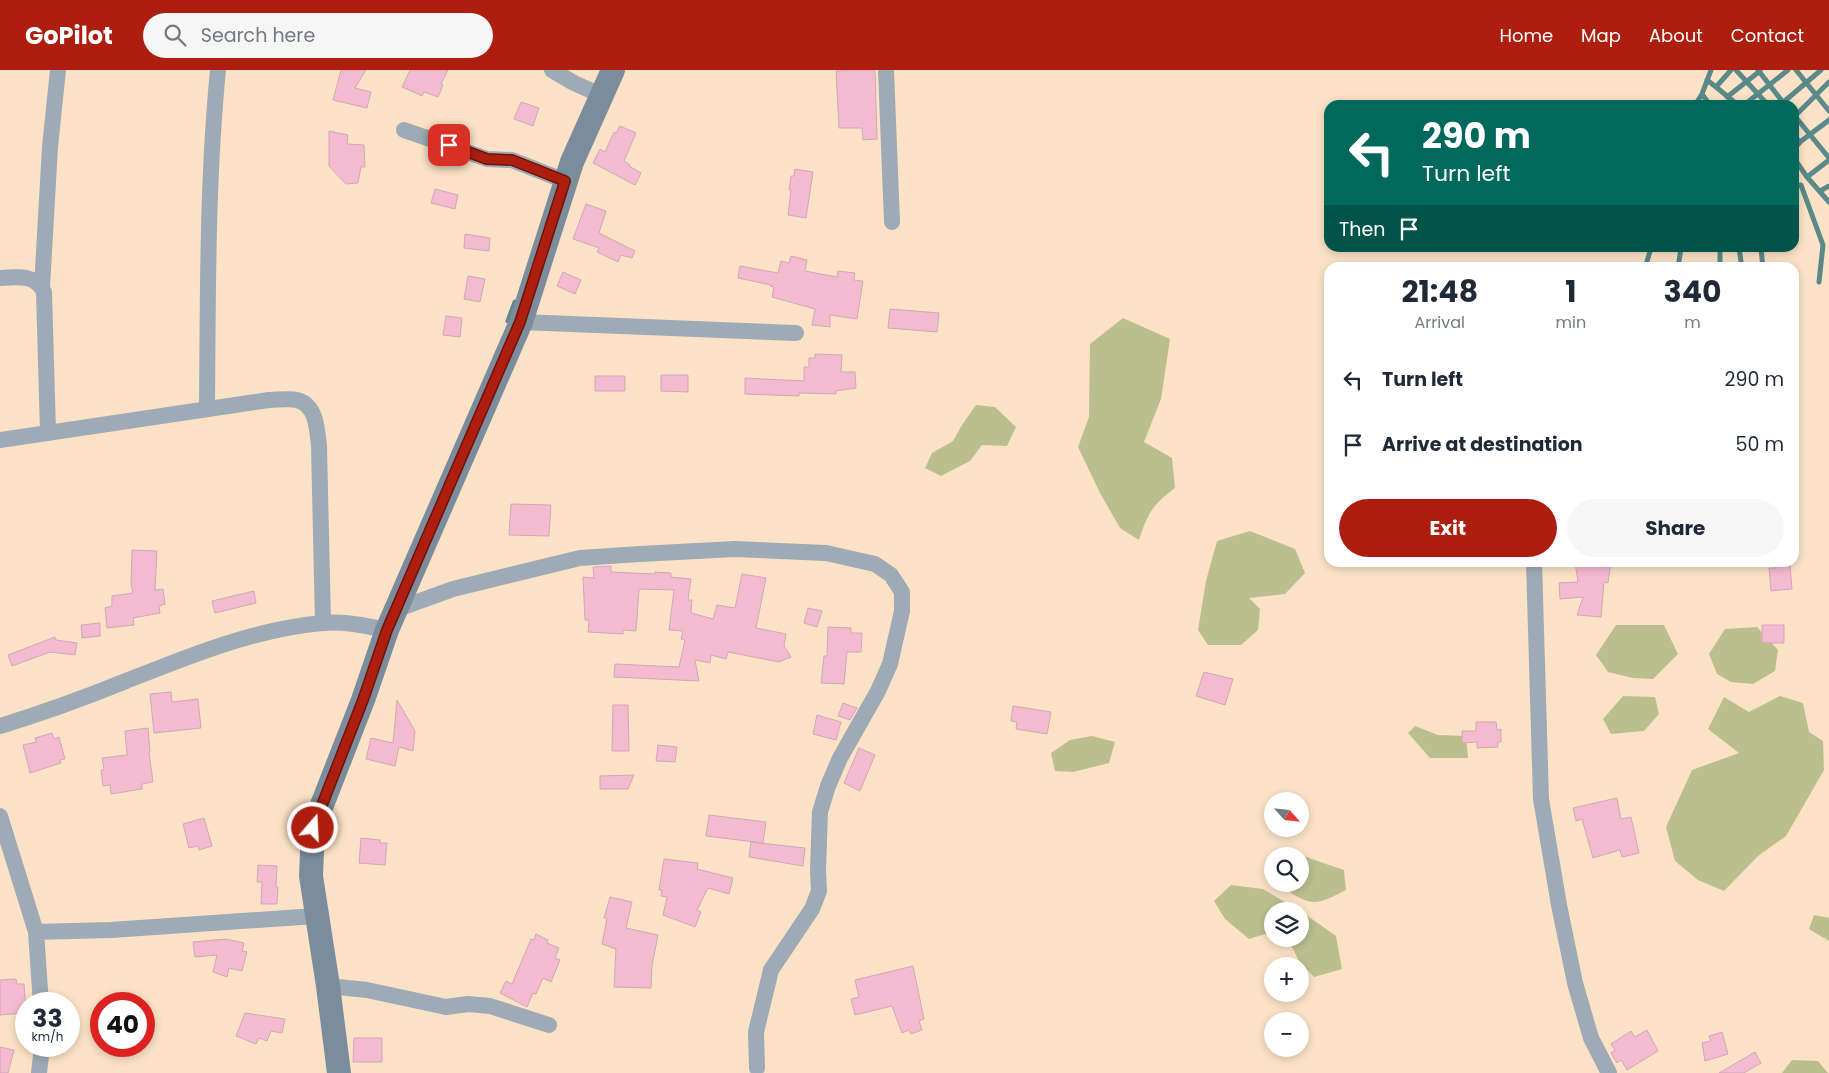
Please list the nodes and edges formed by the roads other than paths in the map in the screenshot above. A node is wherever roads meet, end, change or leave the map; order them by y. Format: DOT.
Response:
graph roads {
  1 [pos="58,70"];
  2 [pos="218,70"];
  3 [pos="552,70"];
  4 [pos="613,70"];
  5 [pos="886,70"];
  6 [pos="603,96"];
  7 [pos="404,130"];
  8 [pos="565,181"];
  9 [pos="892,222"];
  10 [pos="0,278"];
  11 [pos="42,287"];
  12 [pos="520,322"];
  13 [pos="796,334"];
  14 [pos="207,408"];
  15 [pos="48,432"];
  16 [pos="0,440"];
  17 [pos="1534,567"];
  18 [pos="391,620"];
  19 [pos="323,623"];
  20 [pos="0,726"];
  21 [pos="0,816"];
  22 [pos="316,916"];
  23 [pos="36,932"];
  24 [pos="328,986"];
  25 [pos="41,992"];
  26 [pos="549,1025"];
  27 [pos="41,1057"];
  28 [pos="757,1068"];
  29 [pos="39,1073"];
  30 [pos="340,1073"];
  31 [pos="1609,1073"];
  1 -- 11 [label="street"];
  2 -- 14 [label="street"];
  3 -- 6 [label="street"];
  4 -- 6 [label="street"];
  5 -- 9 [label="street"];
  6 -- 8 [label="street"];
  7 -- 8 [label="street"];
  8 -- 12 [label="street"];
  10 -- 11 [label="street"];
  11 -- 15 [label="street"];
  12 -- 13 [label="street"];
  12 -- 18 [label="street"];
  14 -- 15 [label="street"];
  14 -- 19 [label="street"];
  15 -- 16 [label="street"];
  17 -- 31 [label="street"];
  18 -- 19 [label="street"];
  18 -- 22 [label="street"];
  18 -- 28 [label="street"];
  19 -- 20 [label="street"];
  21 -- 23 [label="street"];
  22 -- 23 [label="street"];
  22 -- 24 [label="street"];
  23 -- 25 [label="street"];
  24 -- 26 [label="street"];
  24 -- 30 [label="street"];
  27 -- 29 [label="street"];
}
